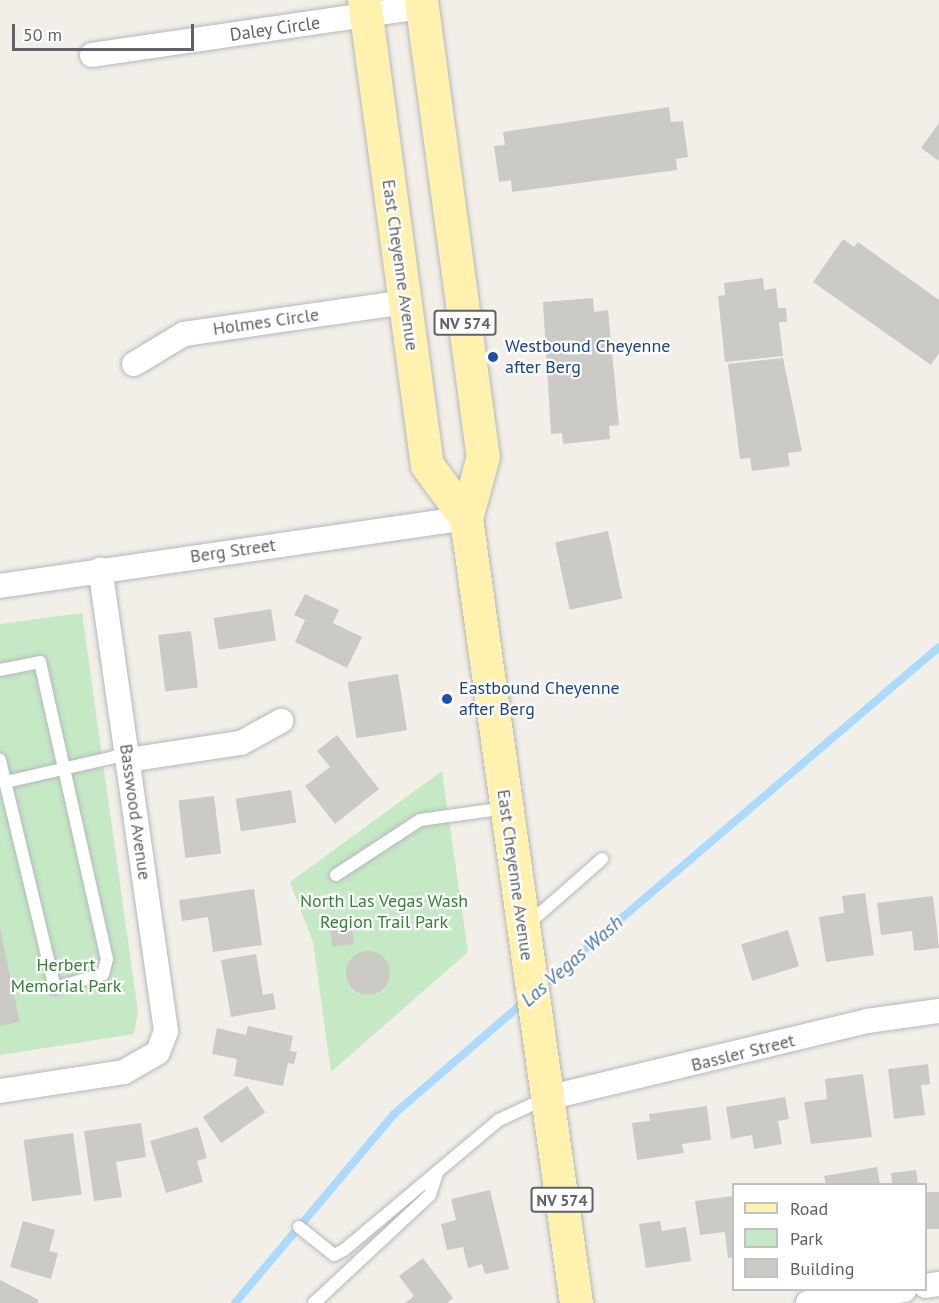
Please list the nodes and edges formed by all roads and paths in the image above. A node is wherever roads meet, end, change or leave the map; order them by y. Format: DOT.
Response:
graph roads {
  1 [pos="421,4"];
  2 [pos="365,8"];
  3 [pos="92,55"];
  4 [pos="405,302"];
  5 [pos="134,364"];
  6 [pos="466,518"];
  7 [pos="100,570"];
  8 [pos="0,586"];
  9 [pos="0,670"];
  10 [pos="281,722"];
  11 [pos="0,760"];
  12 [pos="128,760"];
  13 [pos="66,768"];
  14 [pos="6,782"];
  15 [pos="506,808"];
  16 [pos="602,859"];
  17 [pos="336,875"];
  18 [pos="523,936"];
  19 [pos="939,1011"];
  20 [pos="0,1091"];
  21 [pos="547,1098"];
  22 [pos="438,1171"];
  23 [pos="298,1227"];
  24 [pos="897,1291"];
  25 [pos="314,1303"];
  26 [pos="576,1303"];
  27 [pos="808,1303"];
  1 -- 2 [label="street, Daley Circle"];
  1 -- 6 [label="main road, East Cheyenne Avenue / NV 574"];
  2 -- 3 [label="street, Daley Circle"];
  2 -- 4 [label="main road, East Cheyenne Avenue / NV 574"];
  4 -- 5 [label="street, Holmes Circle"];
  4 -- 6 [label="main road, East Cheyenne Avenue / NV 574"];
  6 -- 7 [label="street, Berg Street"];
  6 -- 15 [label="main road, East Cheyenne Avenue / NV 574"];
  7 -- 8 [label="street, Berg Street"];
  7 -- 12 [label="street, Basswood Avenue"];
  9 -- 13 [label="lane"];
  10 -- 12 [label="street"];
  11 -- 14 [label="lane"];
  12 -- 13 [label="lane"];
  12 -- 20 [label="street, Basswood Avenue"];
  13 -- 14 [label="lane"];
  13 -- 14 [label="lane"];
  15 -- 17 [label="lane"];
  15 -- 18 [label="main road, East Cheyenne Avenue / NV 574"];
  16 -- 18 [label="lane"];
  18 -- 21 [label="main road, East Cheyenne Avenue / NV 574"];
  19 -- 21 [label="street, Bassler Street"];
  21 -- 22 [label="lane"];
  21 -- 26 [label="main road, East Cheyenne Avenue / NV 574"];
  22 -- 23 [label="lane"];
  22 -- 25 [label="lane"];
  24 -- 27 [label="street"];
}
